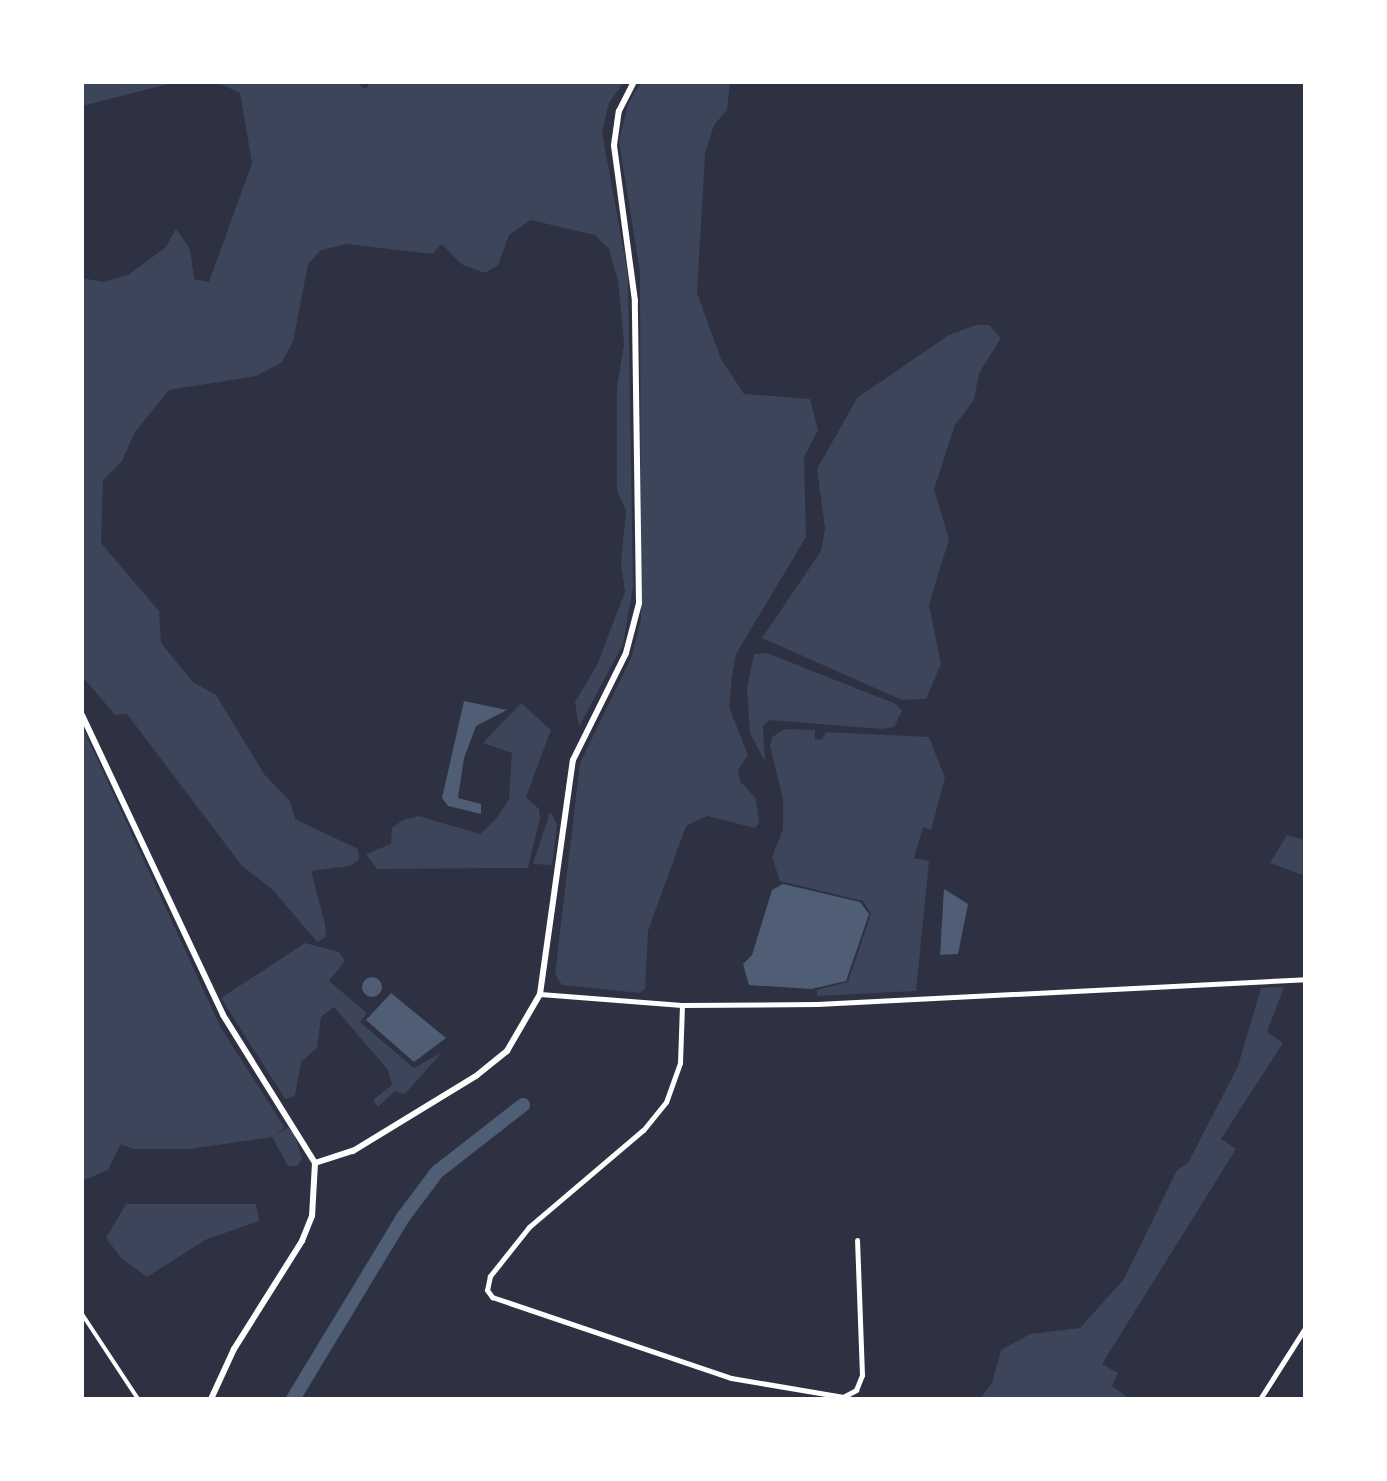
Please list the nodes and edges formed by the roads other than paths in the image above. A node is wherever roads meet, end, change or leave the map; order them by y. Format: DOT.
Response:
graph roads {
  1 [pos="634,82"];
  2 [pos="82,715"];
  3 [pos="1305,979"];
  4 [pos="540,994"];
  5 [pos="682,1005"];
  6 [pos="315,1163"];
  7 [pos="857,1240"];
  8 [pos="82,1314"];
  9 [pos="1305,1328"];
  10 [pos="138,1399"];
  11 [pos="211,1399"];
  12 [pos="1260,1399"];
  1 -- 4 [label="main road"];
  2 -- 6 [label="main road"];
  3 -- 5 [label="street"];
  4 -- 5 [label="street"];
  4 -- 6 [label="main road"];
  5 -- 7 [label="street"];
  6 -- 11 [label="main road"];
  8 -- 10 [label="street"];
  9 -- 12 [label="street"];
}
